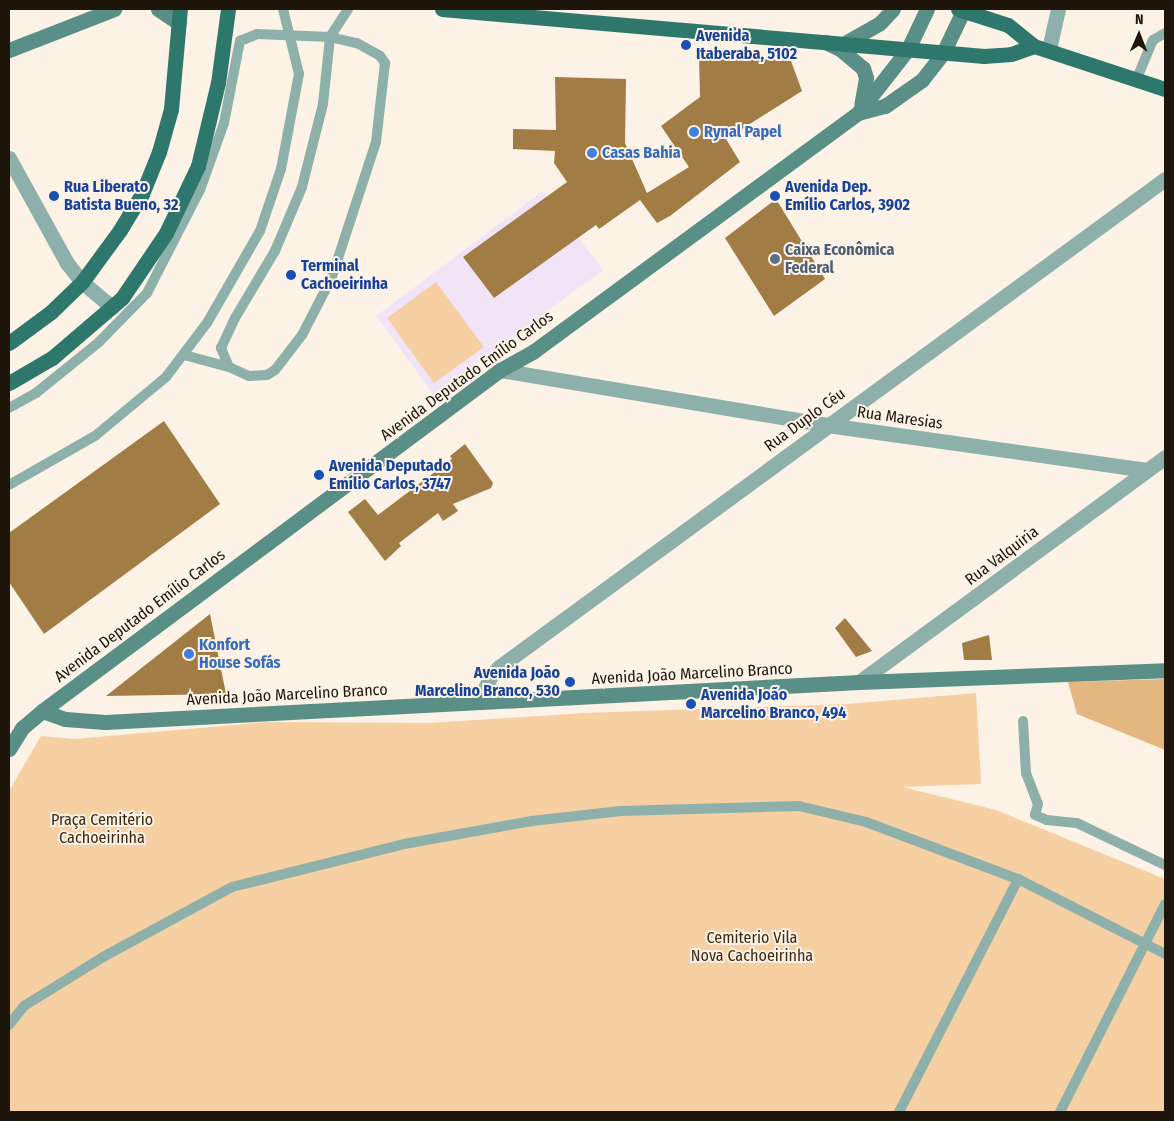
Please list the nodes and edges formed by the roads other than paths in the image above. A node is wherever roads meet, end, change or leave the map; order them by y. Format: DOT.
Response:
graph roads {
  1 [pos="116,9"];
  2 [pos="158,9"];
  3 [pos="228,9"];
  4 [pos="283,9"];
  5 [pos="348,9"];
  6 [pos="442,9"];
  7 [pos="893,9"];
  8 [pos="927,9"];
  9 [pos="962,9"];
  10 [pos="1058,9"];
  11 [pos="526,12"];
  12 [pos="180,16"];
  13 [pos="1165,32"];
  14 [pos="290,36"];
  15 [pos="330,37"];
  16 [pos="823,41"];
  17 [pos="845,43"];
  18 [pos="1041,48"];
  19 [pos="908,49"];
  20 [pos="9,50"];
  21 [pos="943,53"];
  22 [pos="1137,78"];
  23 [pos="1165,89"];
  24 [pos="858,114"];
  25 [pos="9,158"];
  26 [pos="1165,179"];
  27 [pos="82,282"];
  28 [pos="112,307"];
  29 [pos="9,343"];
  30 [pos="184,355"];
  31 [pos="229,367"];
  32 [pos="500,370"];
  33 [pos="9,384"];
  34 [pos="9,408"];
  35 [pos="827,425"];
  36 [pos="1165,457"];
  37 [pos="1147,470"];
  38 [pos="9,485"];
  39 [pos="1165,670"];
  40 [pos="860,682"];
  41 [pos="478,701"];
  42 [pos="42,711"];
  43 [pos="1023,721"];
  44 [pos="9,749"];
  45 [pos="1165,865"];
  46 [pos="1018,879"];
  47 [pos="1165,906"];
  48 [pos="1145,944"];
  49 [pos="1165,954"];
  50 [pos="9,1024"];
  51 [pos="899,1112"];
  52 [pos="1060,1112"];
  1 -- 20 [label="main road"];
  2 -- 12 [label="main road"];
  3 -- 28 [label="main road"];
  4 -- 14 [label="lane"];
  5 -- 15 [label="lane"];
  6 -- 11 [label="main road"];
  7 -- 17 [label="main road"];
  8 -- 19 [label="main road, Avenida Deputado Emílio Carlos"];
  9 -- 18 [label="main road"];
  9 -- 21 [label="main road, Avenida Deputado Emílio Carlos"];
  10 -- 18 [label="street"];
  11 -- 16 [label="main road"];
  12 -- 27 [label="main road"];
  13 -- 22 [label="lane"];
  14 -- 15 [label="lane"];
  14 -- 30 [label="lane"];
  14 -- 34 [label="lane"];
  15 -- 31 [label="lane"];
  15 -- 31 [label="lane"];
  16 -- 17 [label="main road"];
  16 -- 24 [label="main road"];
  17 -- 19 [label="main road"];
  18 -- 21 [label="main road"];
  18 -- 22 [label="main road"];
  19 -- 21 [label="main road"];
  19 -- 24 [label="main road, Avenida Deputado Emílio Carlos"];
  21 -- 24 [label="main road, Avenida Deputado Emílio Carlos"];
  22 -- 23 [label="main road"];
  24 -- 32 [label="main road, Avenida Deputado Emílio Carlos"];
  25 -- 27 [label="street"];
  26 -- 35 [label="street, Rua Duplo Céu"];
  27 -- 28 [label="street"];
  27 -- 29 [label="main road"];
  28 -- 33 [label="main road"];
  30 -- 31 [label="lane"];
  30 -- 38 [label="lane"];
  32 -- 35 [label="street, Rua Maresias"];
  32 -- 42 [label="main road, Avenida Deputado Emílio Carlos"];
  35 -- 37 [label="street, Rua Maresias"];
  35 -- 41 [label="street, Rua Duplo Céu"];
  36 -- 37 [label="street, Rua Valquiria"];
  37 -- 40 [label="street, Rua Valquiria"];
  39 -- 40 [label="main road, Avenida João Marcelino Branco"];
  40 -- 41 [label="main road, Avenida João Marcelino Branco"];
  41 -- 42 [label="main road, Avenida João Marcelino Branco"];
  42 -- 44 [label="main road, Avenida Deputado Emílio Carlos"];
  43 -- 45 [label="lane"];
  46 -- 48 [label="lane"];
  46 -- 50 [label="lane"];
  46 -- 51 [label="lane"];
  47 -- 48 [label="lane"];
  48 -- 49 [label="lane"];
  48 -- 52 [label="lane"];
}
